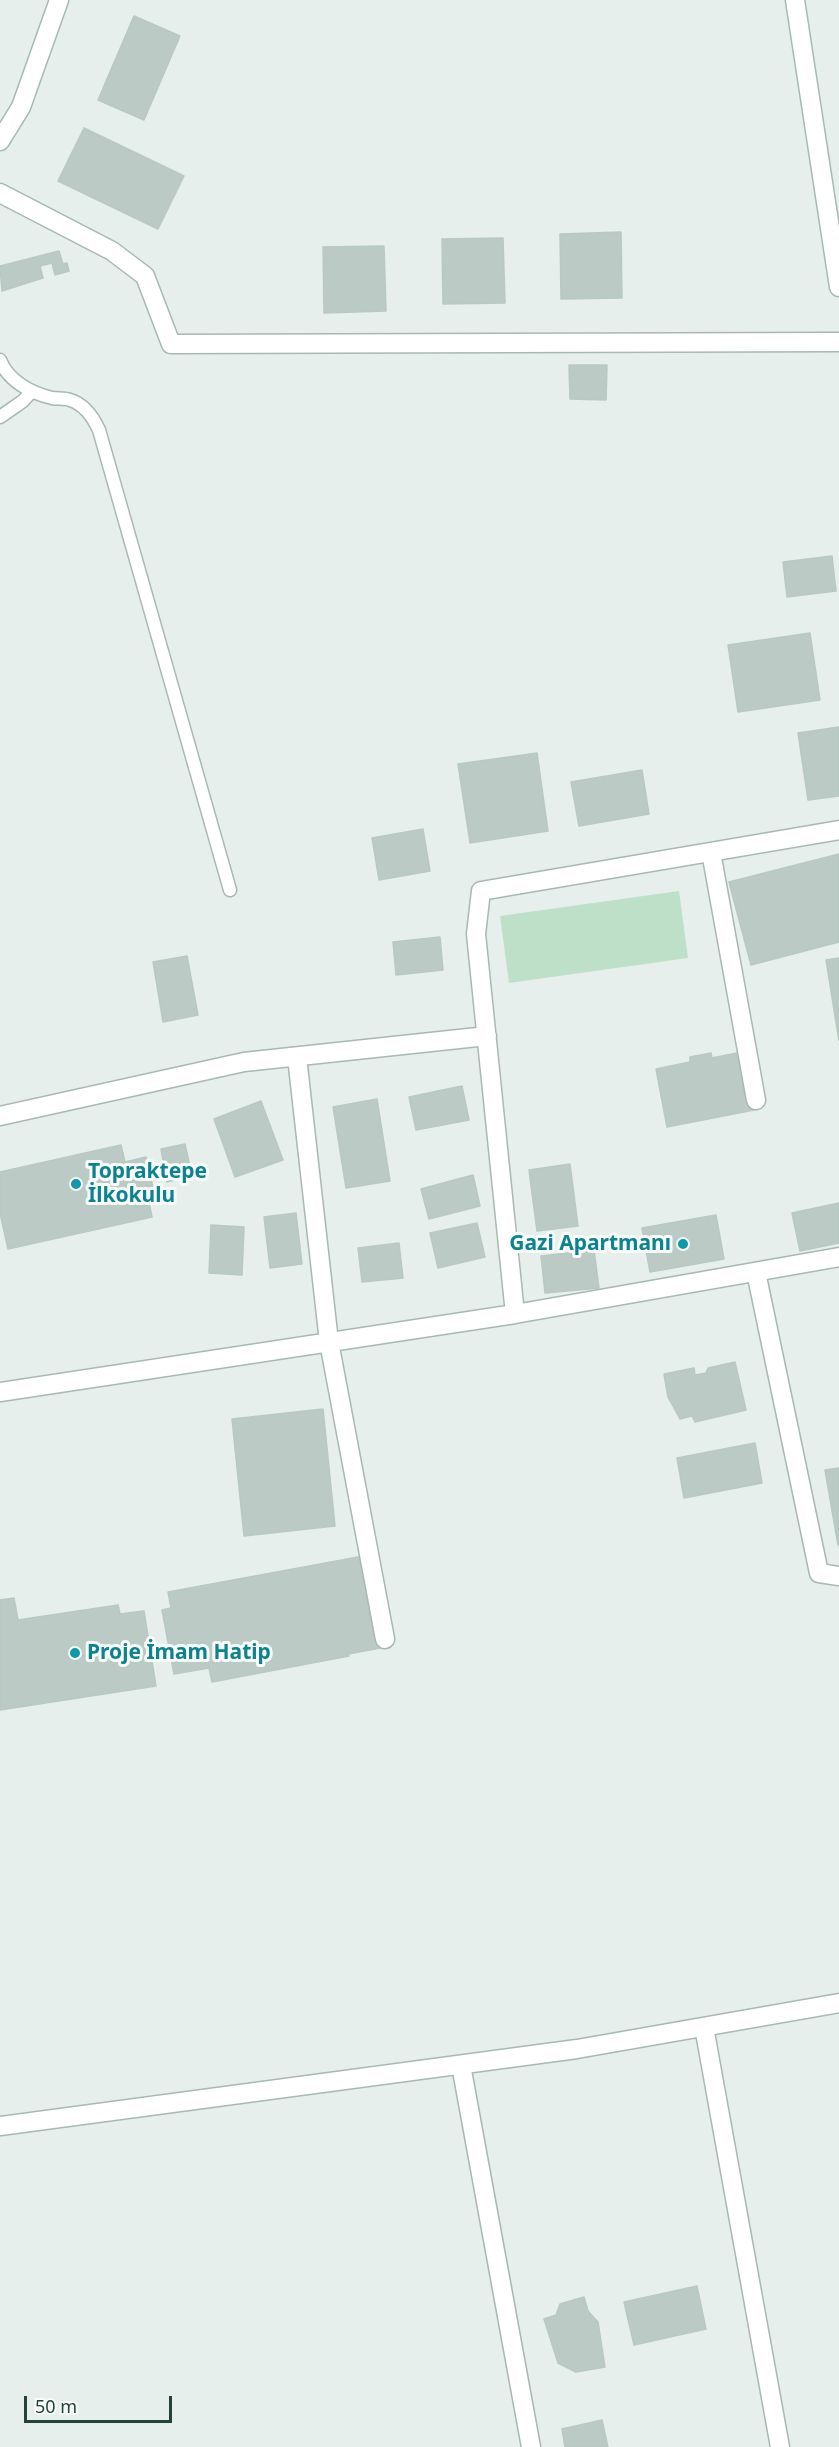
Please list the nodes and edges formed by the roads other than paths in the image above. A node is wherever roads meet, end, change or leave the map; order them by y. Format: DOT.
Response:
graph roads {
  1 [pos="59,0"];
  2 [pos="795,0"];
  3 [pos="0,141"];
  4 [pos="0,193"];
  5 [pos="839,287"];
  6 [pos="839,342"];
  7 [pos="0,360"];
  8 [pos="32,392"];
  9 [pos="0,417"];
  10 [pos="839,830"];
  11 [pos="711,852"];
  12 [pos="230,890"];
  13 [pos="487,1036"];
  14 [pos="297,1057"];
  15 [pos="756,1100"];
  16 [pos="0,1116"];
  17 [pos="839,1257"];
  18 [pos="756,1272"];
  19 [pos="515,1314"];
  20 [pos="329,1342"];
  21 [pos="0,1392"];
  22 [pos="839,1576"];
  23 [pos="385,1639"];
  24 [pos="839,2003"];
  25 [pos="704,2027"];
  26 [pos="461,2065"];
  27 [pos="0,2126"];
  28 [pos="531,2447"];
  29 [pos="780,2447"];
  1 -- 3 [label="street"];
  2 -- 5 [label="street"];
  4 -- 6 [label="street"];
  7 -- 8 [label="lane"];
  8 -- 9 [label="lane"];
  8 -- 12 [label="lane"];
  10 -- 11 [label="street"];
  11 -- 13 [label="street"];
  11 -- 15 [label="street"];
  13 -- 14 [label="street"];
  13 -- 19 [label="street"];
  14 -- 16 [label="street"];
  14 -- 20 [label="street"];
  17 -- 18 [label="street"];
  18 -- 19 [label="street"];
  18 -- 22 [label="street"];
  19 -- 20 [label="street"];
  20 -- 21 [label="street"];
  20 -- 23 [label="street"];
  24 -- 25 [label="street"];
  25 -- 26 [label="street"];
  25 -- 29 [label="street"];
  26 -- 27 [label="street"];
  26 -- 28 [label="street"];
}
